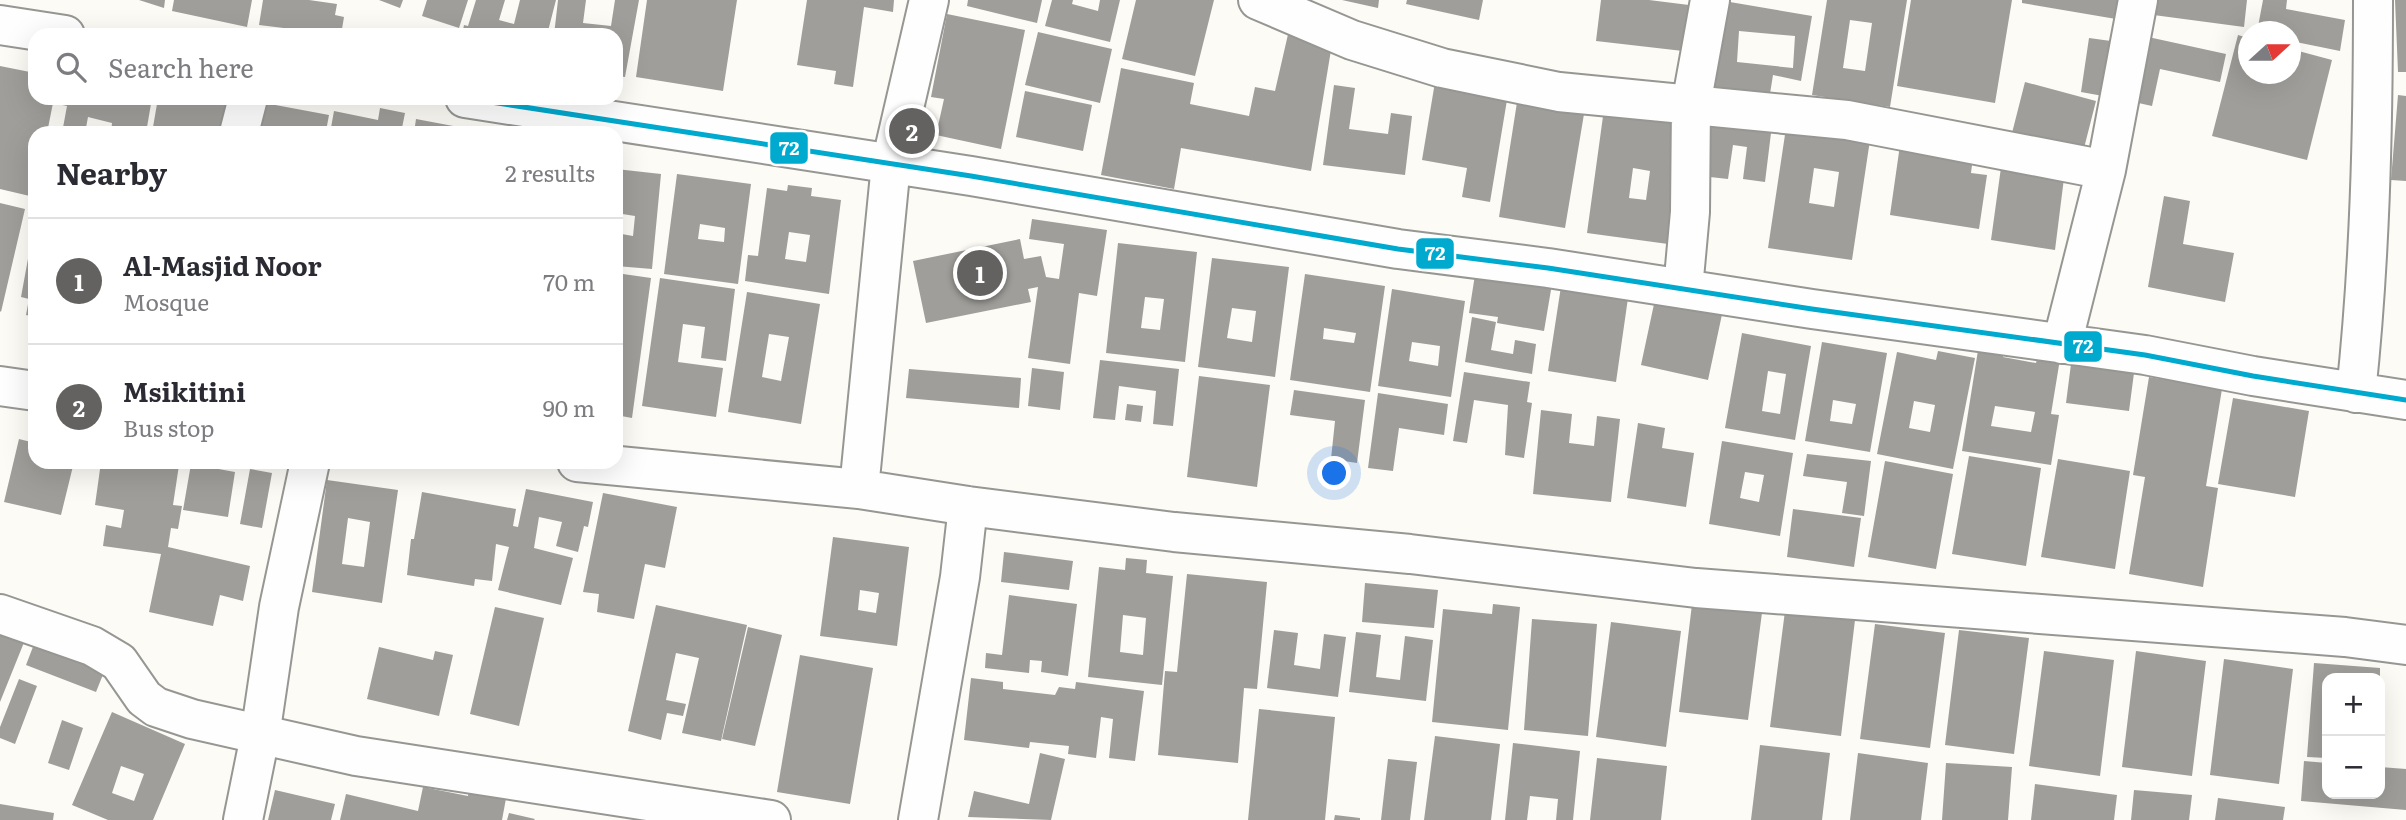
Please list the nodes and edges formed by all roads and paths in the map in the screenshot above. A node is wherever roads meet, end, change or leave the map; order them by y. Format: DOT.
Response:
graph roads {
  1 [pos="929,0"];
  2 [pos="1258,0"];
  3 [pos="1710,0"];
  4 [pos="2138,0"];
  5 [pos="2373,0"];
  6 [pos="0,25"];
  7 [pos="28,29"];
  8 [pos="246,105"];
  9 [pos="510,105"];
  10 [pos="1691,105"];
  11 [pos="241,126"];
  12 [pos="891,164"];
  13 [pos="2106,170"];
  14 [pos="1683,289"];
  15 [pos="2062,344"];
  16 [pos="0,386"];
  17 [pos="28,390"];
  18 [pos="2356,393"];
  19 [pos="2406,400"];
  20 [pos="623,466"];
  21 [pos="309,469"];
  22 [pos="859,489"];
  23 [pos="968,506"];
  24 [pos="0,614"];
  25 [pos="2406,645"];
  26 [pos="260,736"];
  27 [pos="243,820"];
  28 [pos="771,820"];
  29 [pos="918,820"];
  1 -- 12 [label="street"];
  2 -- 10 [label="street"];
  3 -- 10 [label="street"];
  4 -- 13 [label="street"];
  5 -- 18 [label="street"];
  6 -- 7 [label="street"];
  8 -- 11 [label="street"];
  9 -- 12 [label="street"];
  10 -- 13 [label="street"];
  10 -- 14 [label="street"];
  12 -- 14 [label="street"];
  12 -- 22 [label="street"];
  13 -- 15 [label="street"];
  14 -- 15 [label="street"];
  15 -- 18 [label="street"];
  16 -- 17 [label="street"];
  18 -- 19 [label="street"];
  20 -- 22 [label="street"];
  21 -- 26 [label="street"];
  22 -- 23 [label="street"];
  23 -- 25 [label="street"];
  23 -- 29 [label="street"];
  24 -- 26 [label="street"];
  26 -- 27 [label="street"];
  26 -- 28 [label="street"];
}
